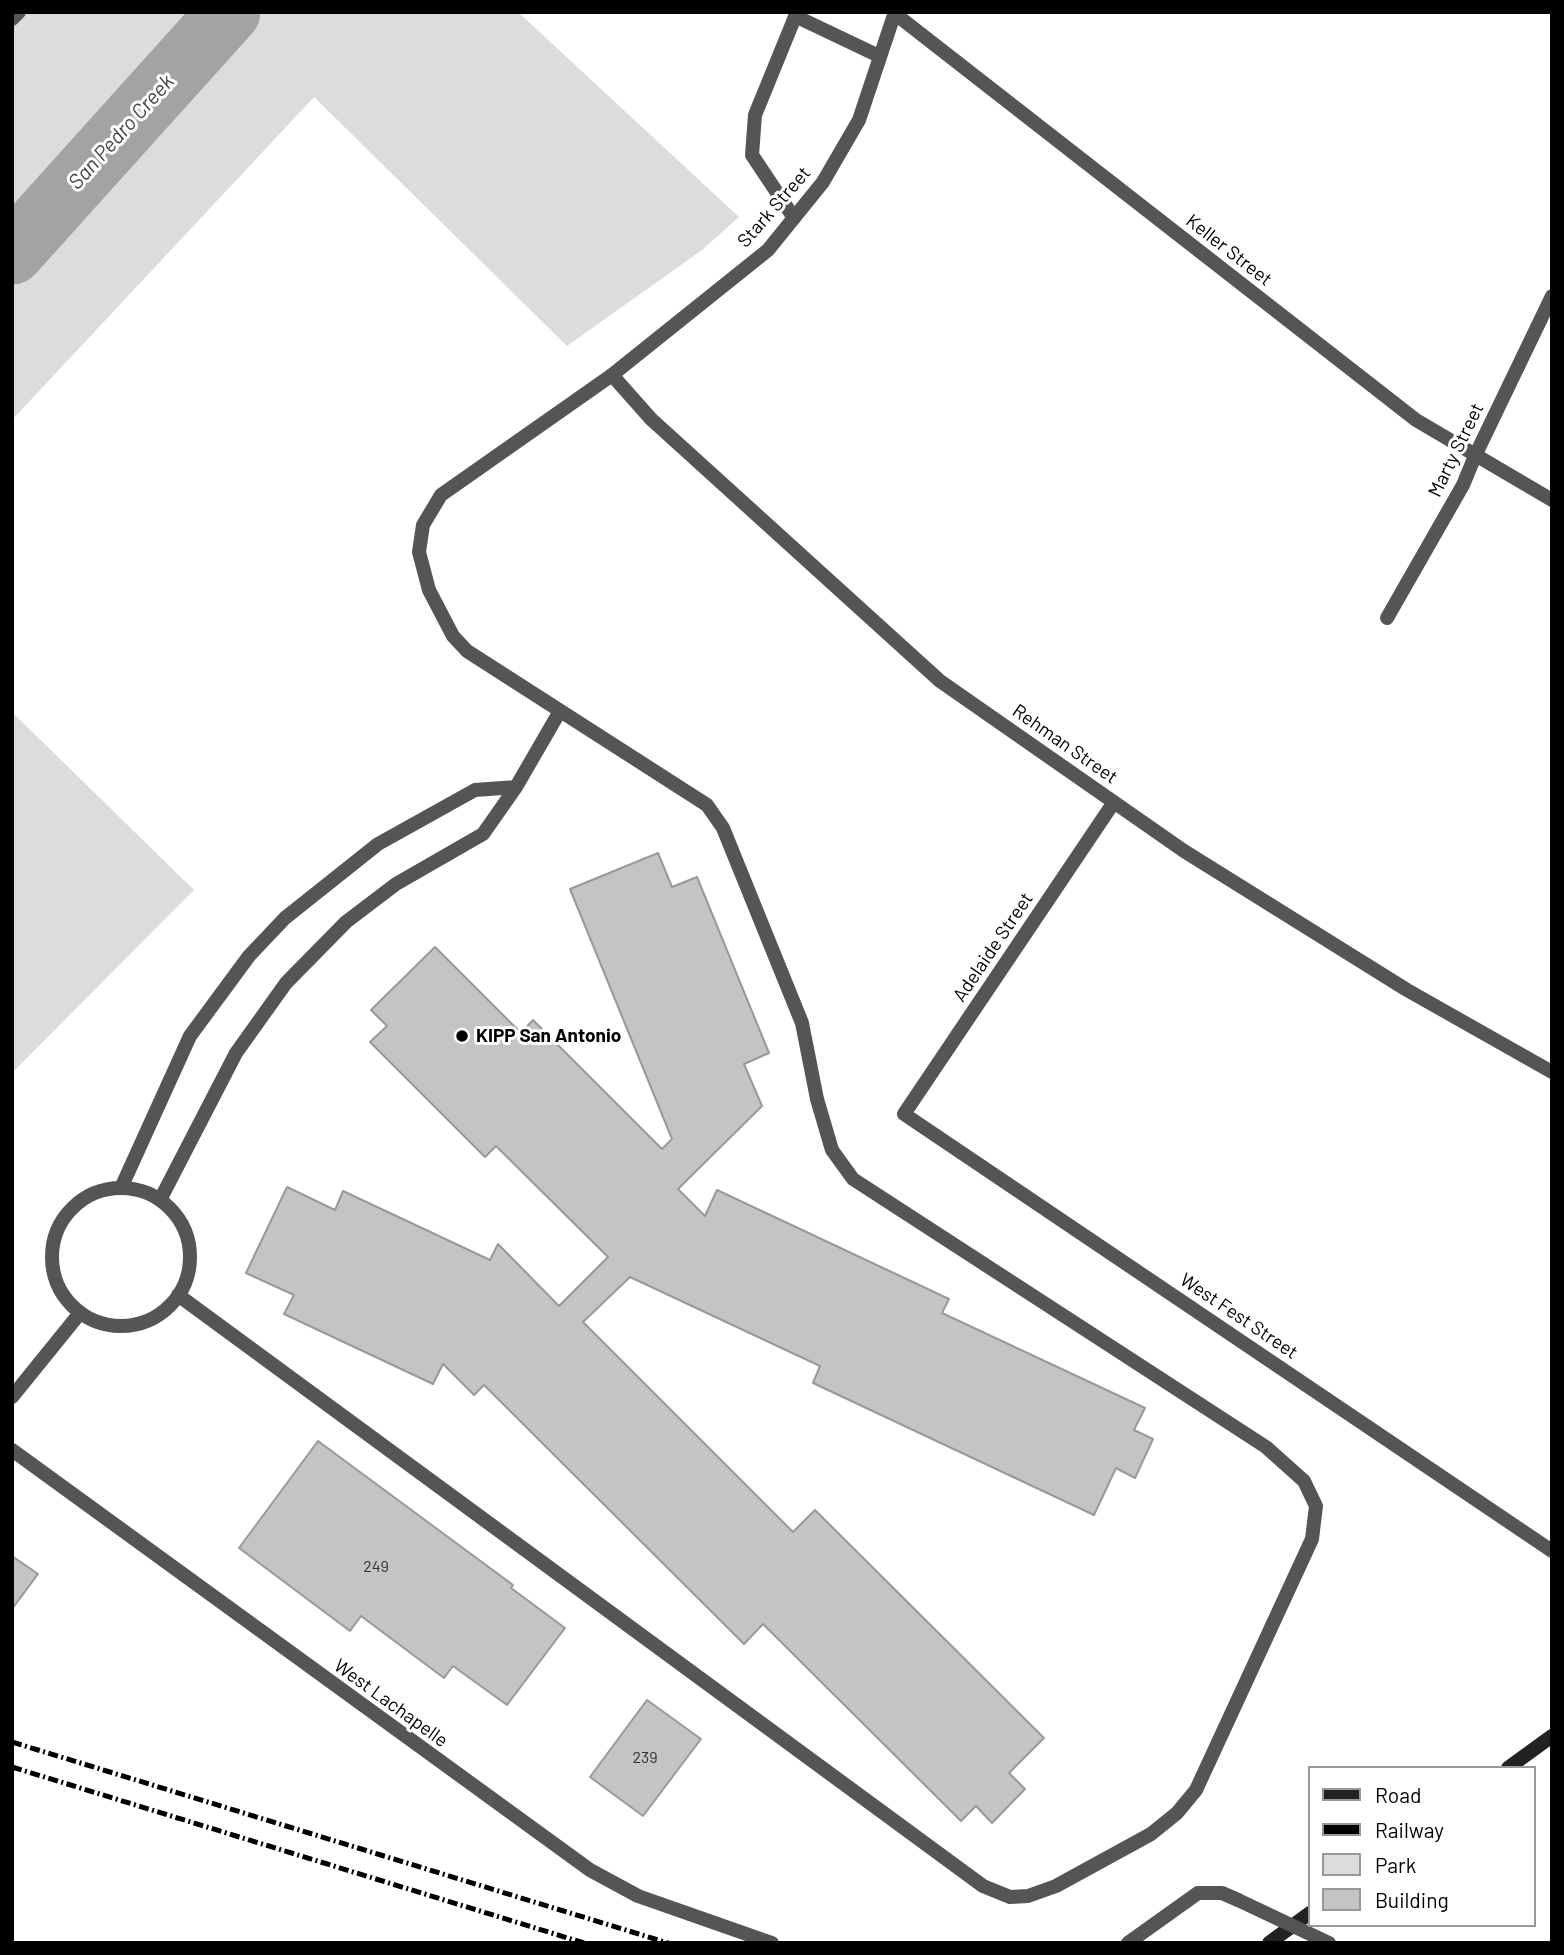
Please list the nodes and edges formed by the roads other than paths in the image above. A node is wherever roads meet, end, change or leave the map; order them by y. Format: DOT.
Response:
graph roads {
  1 [pos="19,12"];
  2 [pos="895,13"];
  3 [pos="796,14"];
  4 [pos="12,19"];
  5 [pos="879,56"];
  6 [pos="794,218"];
  7 [pos="1552,296"];
  8 [pos="612,375"];
  9 [pos="1475,456"];
  10 [pos="1552,500"];
  11 [pos="1387,618"];
  12 [pos="560,711"];
  13 [pos="516,787"];
  14 [pos="1114,802"];
  15 [pos="1552,1072"];
  16 [pos="904,1114"];
  17 [pos="121,1188"];
  18 [pos="160,1200"];
  19 [pos="178,1295"];
  20 [pos="80,1312"];
  21 [pos="12,1397"];
  22 [pos="12,1450"];
  23 [pos="1552,1551"];
  24 [pos="1552,1736"];
  25 [pos="1511,1766"];
  26 [pos="1308,1914"];
  27 [pos="772,1943"];
  28 [pos="1128,1943"];
  29 [pos="1269,1943"];
  30 [pos="1329,1943"];
  1 -- 4 [label="street"];
  2 -- 5 [label="street, Stark Street"];
  2 -- 9 [label="street, Keller Street"];
  3 -- 5 [label="street"];
  3 -- 6 [label="street"];
  5 -- 6 [label="street, Stark Street"];
  6 -- 8 [label="street, Stark Street"];
  7 -- 9 [label="street, Marty Street"];
  8 -- 12 [label="street, Stark Street"];
  8 -- 14 [label="street, Rehman Street"];
  9 -- 10 [label="street, Keller Street"];
  9 -- 11 [label="street, Marty Street"];
  12 -- 13 [label="street"];
  12 -- 19 [label="street, Stark Street"];
  13 -- 17 [label="street"];
  13 -- 18 [label="street"];
  14 -- 15 [label="street, Rehman Street"];
  14 -- 16 [label="street, Adelaide Street"];
  16 -- 23 [label="street, West Fest Street"];
  17 -- 18 [label="street"];
  17 -- 20 [label="street"];
  18 -- 19 [label="street"];
  19 -- 20 [label="street"];
  20 -- 21 [label="street"];
  22 -- 27 [label="street, West Lachapelle"];
  24 -- 25 [label="main road"];
  26 -- 29 [label="main road"];
  28 -- 30 [label="street, bridge"];
}
